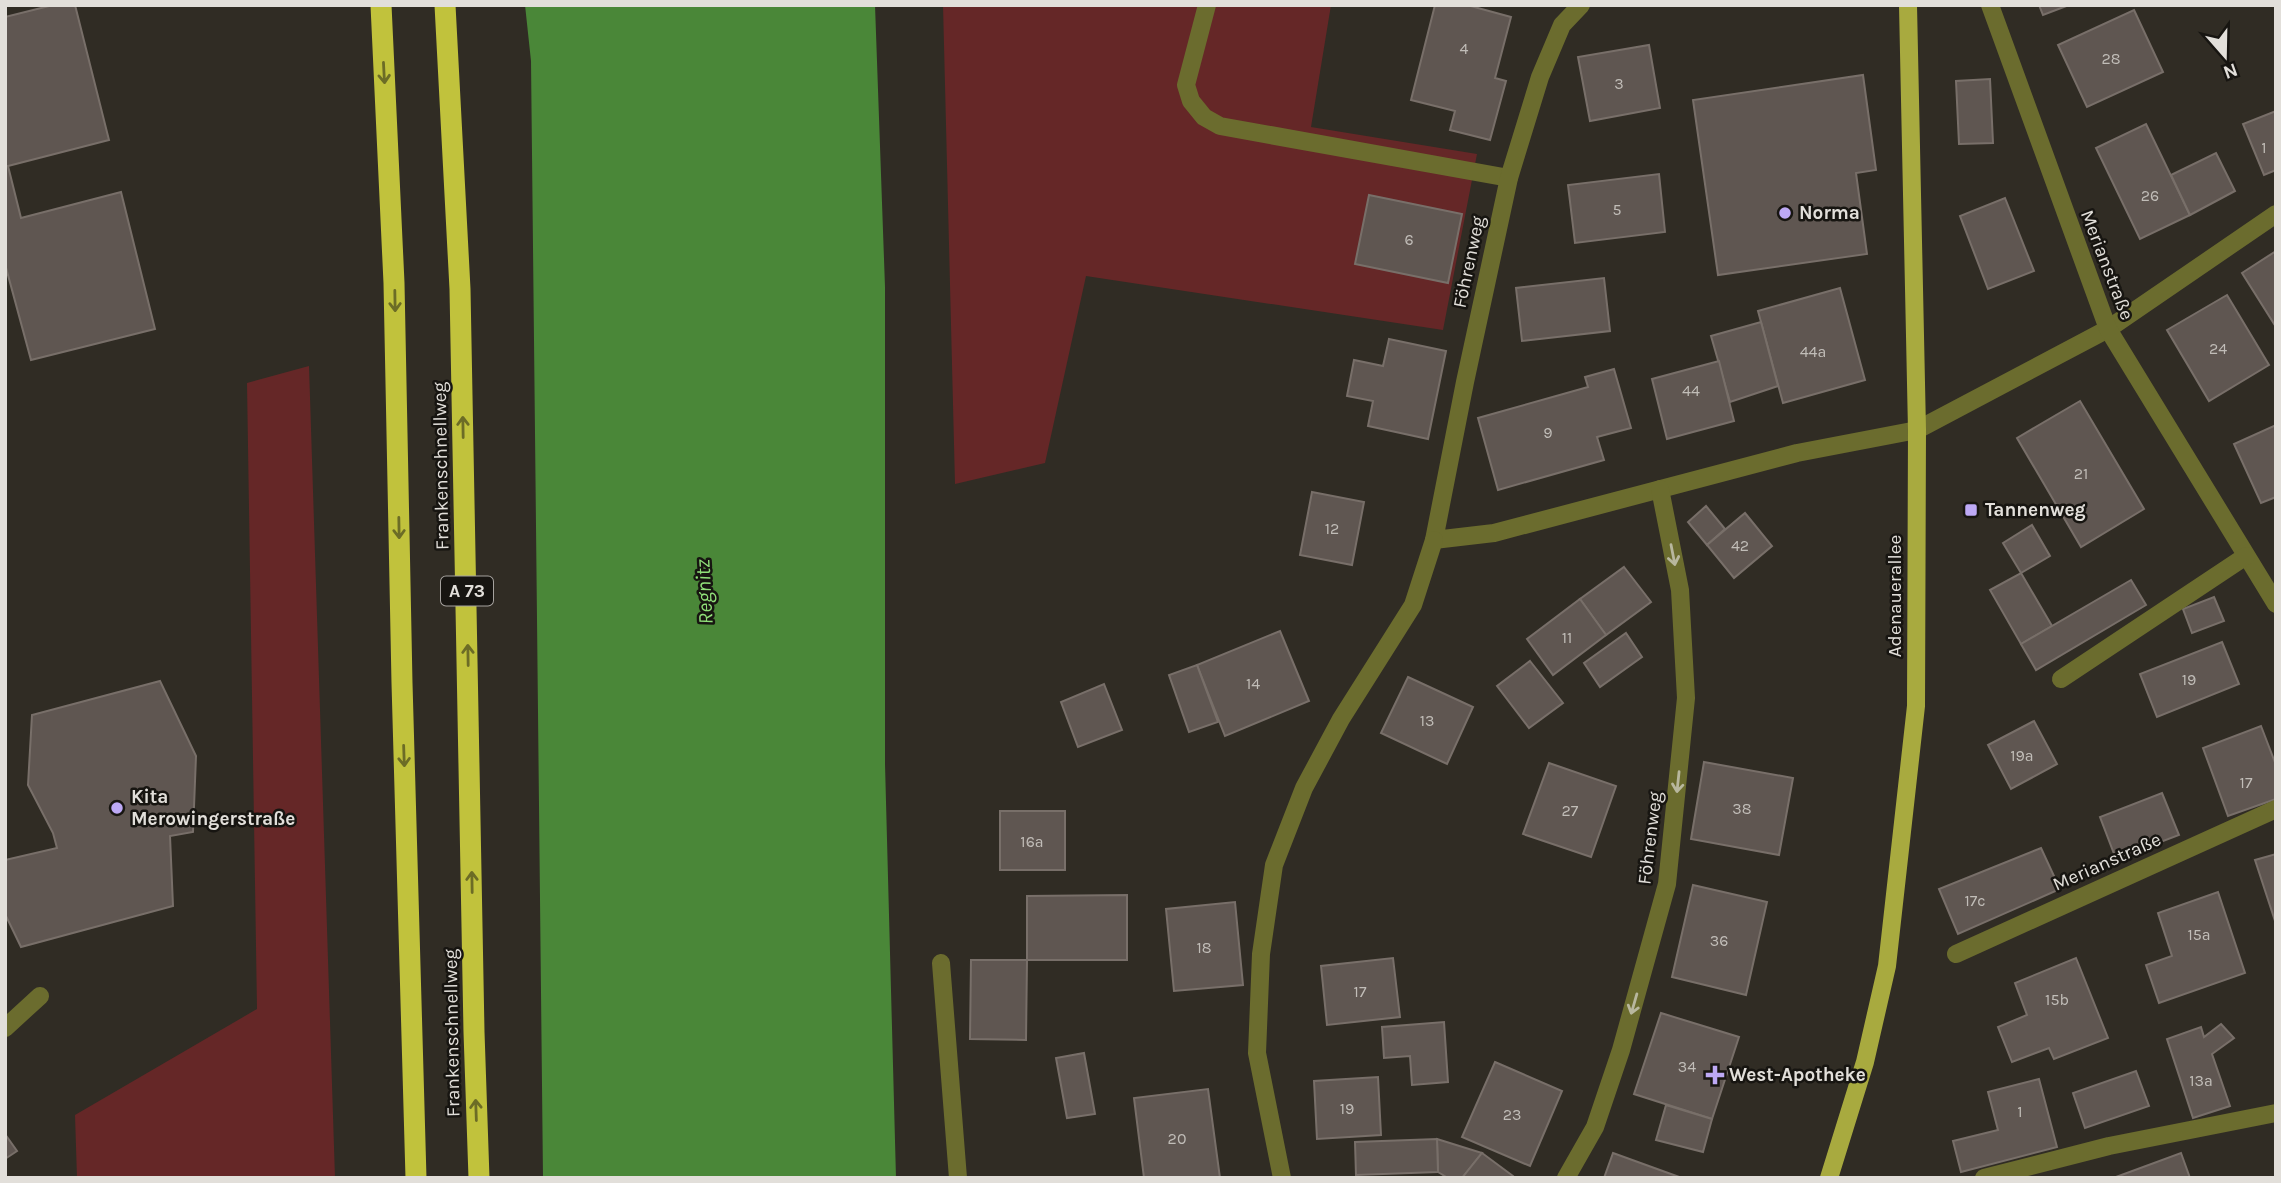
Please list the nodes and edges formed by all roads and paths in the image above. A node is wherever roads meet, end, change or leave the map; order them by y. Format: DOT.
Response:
graph roads {
  1 [pos="381,5"];
  2 [pos="445,5"];
  3 [pos="1207,5"];
  4 [pos="1581,5"];
  5 [pos="1908,5"];
  6 [pos="1990,5"];
  7 [pos="1509,178"];
  8 [pos="2276,214"];
  9 [pos="2108,329"];
  10 [pos="1917,430"];
  11 [pos="1660,489"];
  12 [pos="1434,540"];
  13 [pos="2246,556"];
  14 [pos="2276,604"];
  15 [pos="2061,679"];
  16 [pos="2276,809"];
  17 [pos="1956,954"];
  18 [pos="941,964"];
  19 [pos="40,996"];
  20 [pos="5,1028"];
  21 [pos="2276,1113"];
  22 [pos="416,1178"];
  23 [pos="479,1178"];
  24 [pos="958,1178"];
  25 [pos="1282,1178"];
  26 [pos="1566,1178"];
  27 [pos="1829,1178"];
  28 [pos="1984,1178"];
  1 -- 22 [label="highway, Frankenschnellweg, one-way"];
  23 -- 2 [label="highway, Frankenschnellweg / A 73, one-way"];
  3 -- 7 [label="street"];
  4 -- 7 [label="street, Föhrenweg"];
  5 -- 10 [label="main road, Adenauerallee"];
  6 -- 9 [label="street, Merianstraße"];
  7 -- 12 [label="street, Föhrenweg"];
  8 -- 9 [label="street"];
  9 -- 10 [label="street"];
  9 -- 13 [label="street, Merianstraße"];
  10 -- 11 [label="street"];
  10 -- 27 [label="main road, Adenauerallee"];
  11 -- 12 [label="street"];
  11 -- 26 [label="street, Föhrenweg, one-way"];
  12 -- 25 [label="street, Föhrenweg"];
  13 -- 14 [label="street, Merianstraße"];
  13 -- 15 [label="street"];
  16 -- 17 [label="street, Merianstraße"];
  18 -- 24 [label="street"];
  19 -- 20 [label="street"];
  21 -- 28 [label="street"];
}
